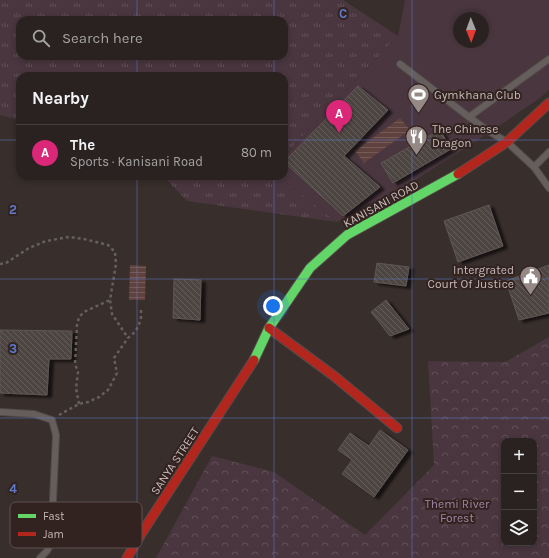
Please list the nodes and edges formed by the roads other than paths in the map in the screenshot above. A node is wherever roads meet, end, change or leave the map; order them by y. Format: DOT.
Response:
graph roads {
  1 [pos="549,59"];
  2 [pos="400,64"];
  3 [pos="549,103"];
  4 [pos="469,117"];
  5 [pos="507,142"];
  6 [pos="549,152"];
  7 [pos="534,167"];
  8 [pos="549,188"];
  9 [pos="269,328"];
  10 [pos="230,397"];
  11 [pos="0,412"];
  12 [pos="397,428"];
  13 [pos="53,502"];
  14 [pos="142,532"];
  15 [pos="48,548"];
  16 [pos="133,548"];
  17 [pos="40,558"];
  18 [pos="127,558"];
  1 -- 4 [label="lane"];
  2 -- 4 [label="lane"];
  3 -- 5 [label="street, KANISANI ROAD"];
  4 -- 5 [label="lane"];
  5 -- 7 [label="lane"];
  5 -- 9 [label="street, KANISANI ROAD"];
  6 -- 7 [label="lane"];
  7 -- 8 [label="lane"];
  9 -- 10 [label="street, KANISANI ROAD"];
  9 -- 12 [label="street"];
  10 -- 14 [label="street, SANYA STREET"];
  11 -- 13 [label="lane"];
  15 -- 17 [label="lane"];
  16 -- 18 [label="street, SANYA STREET"];
}
